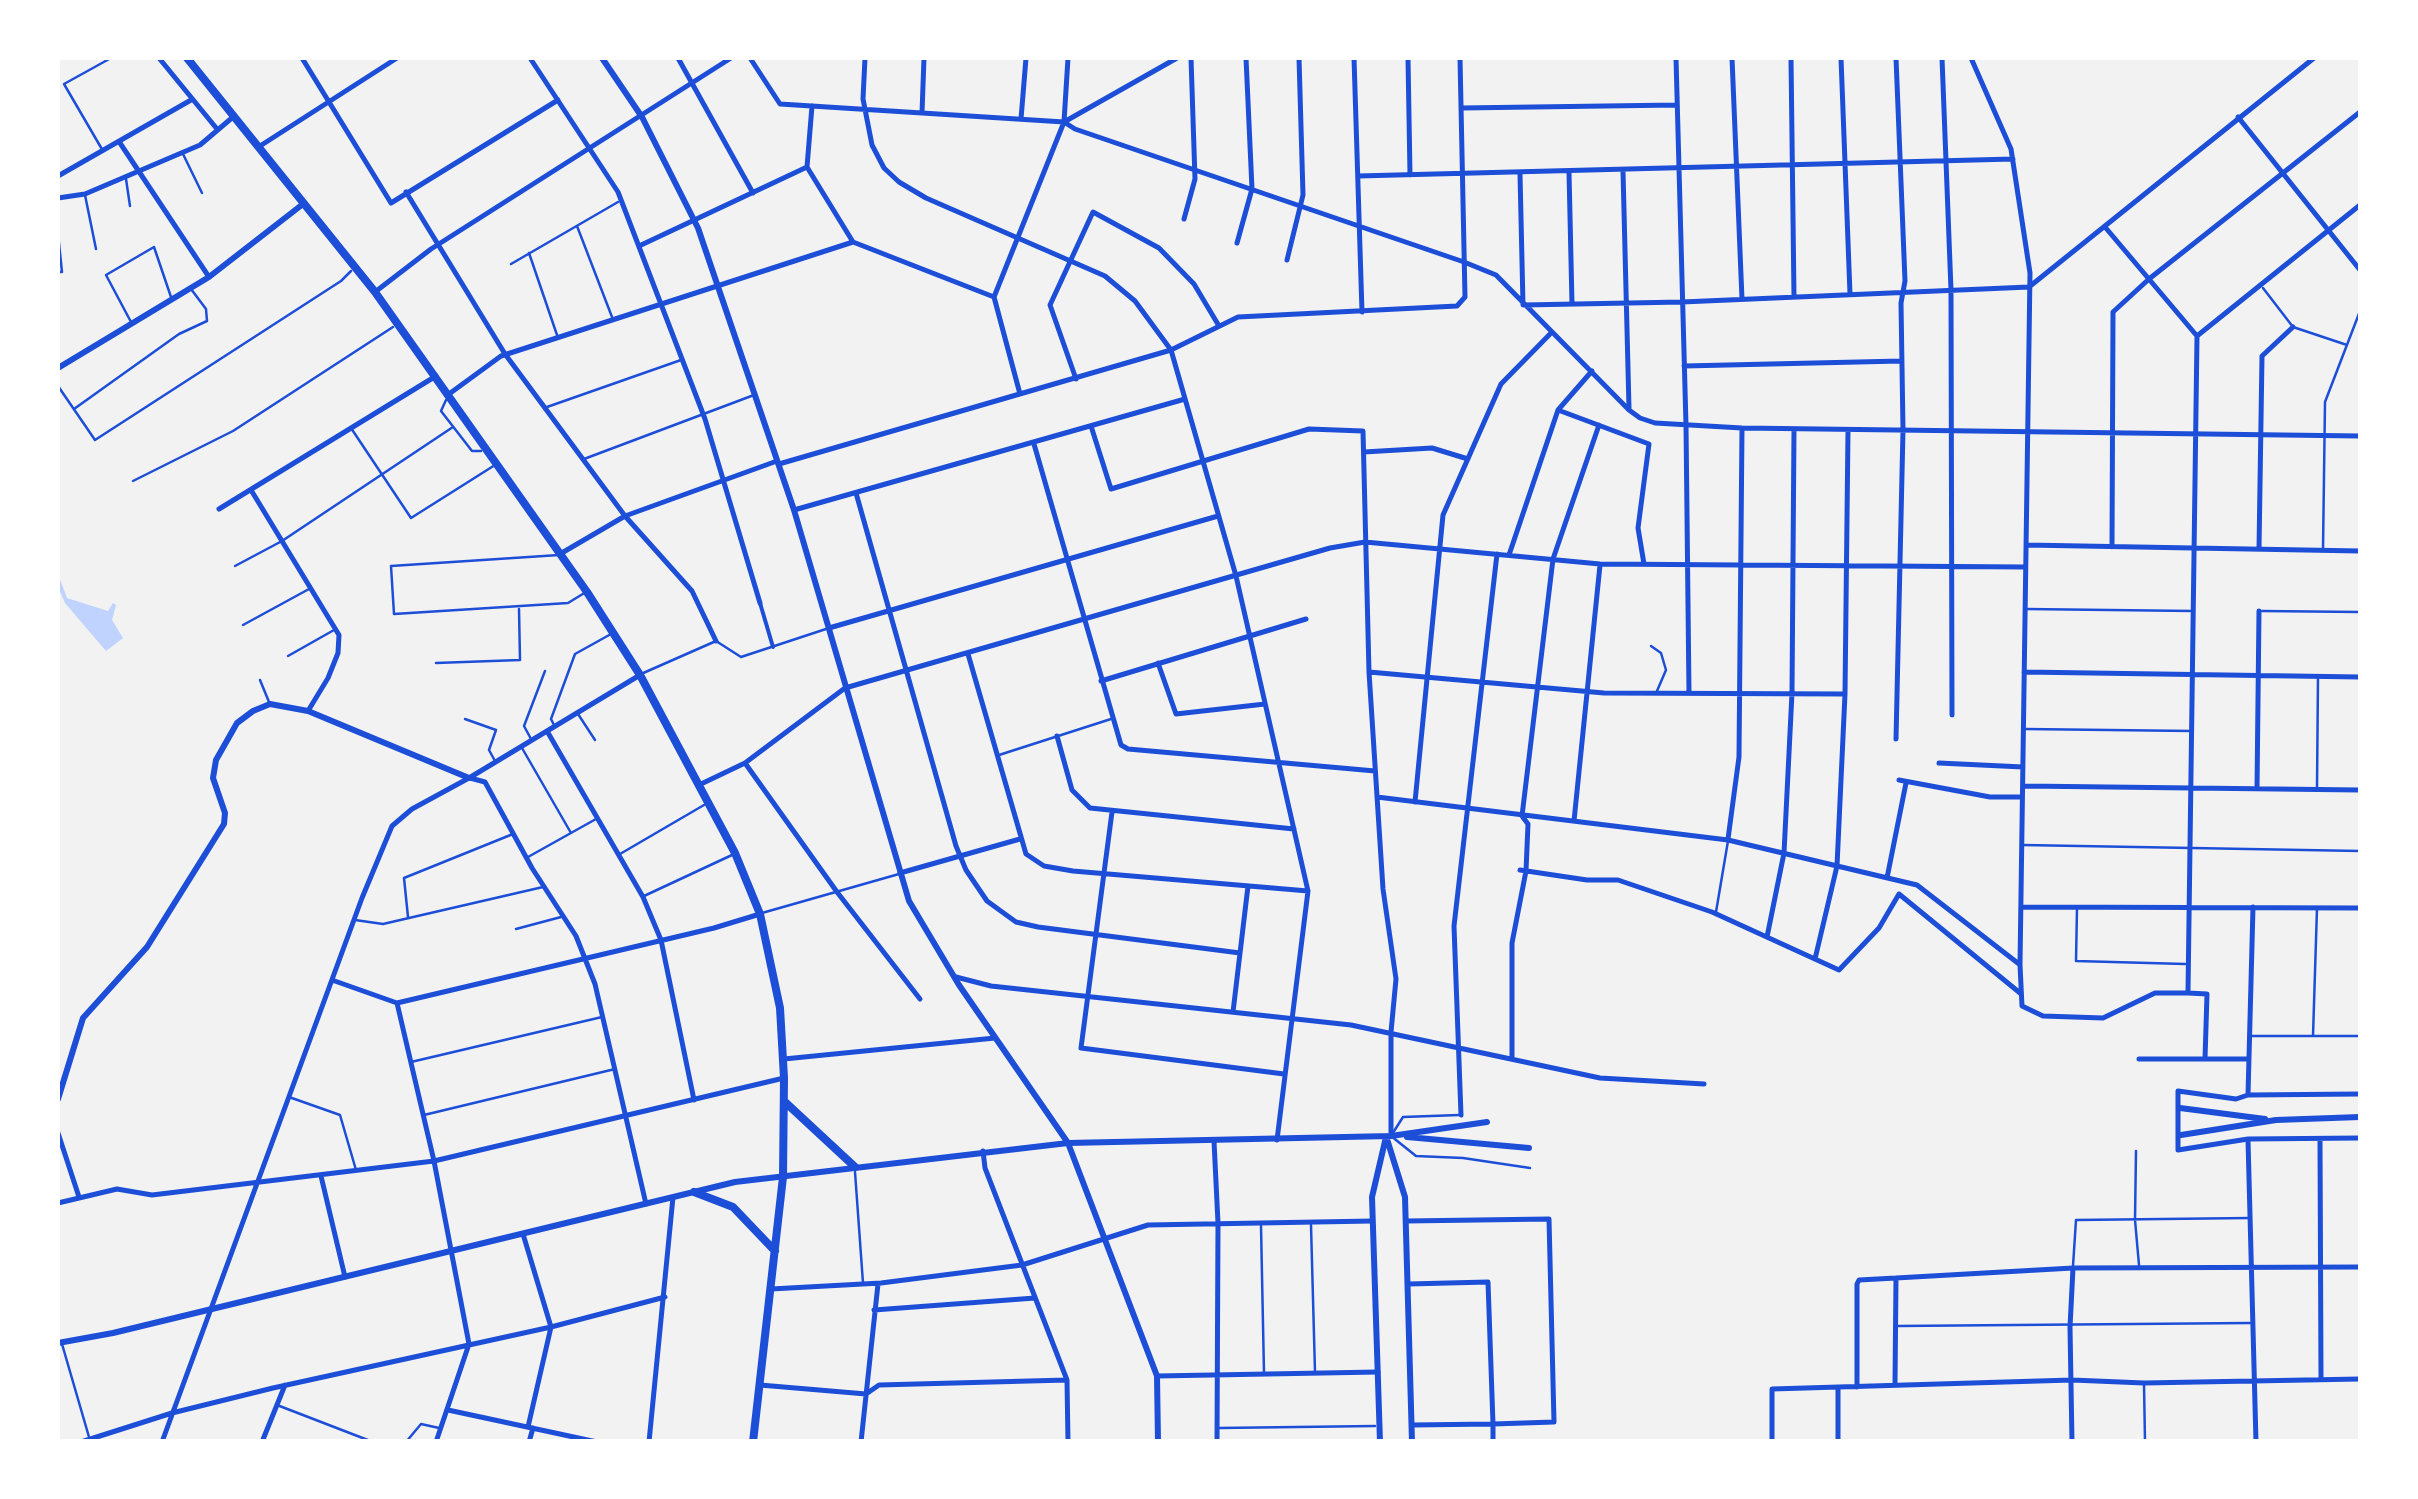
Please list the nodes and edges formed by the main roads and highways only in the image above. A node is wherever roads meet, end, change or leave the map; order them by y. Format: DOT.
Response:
graph roads {
  1 [pos="188,58"];
  2 [pos="785,1102"];
  3 [pos="855,1167"];
  4 [pos="694,1192"];
  5 [pos="775,1251"];
  6 [pos="754,1442"];
  1 -- 2 [label="main road"];
  2 -- 3 [label="main road"];
  2 -- 5 [label="main road"];
  4 -- 5 [label="main road"];
  5 -- 6 [label="main road"];
}
